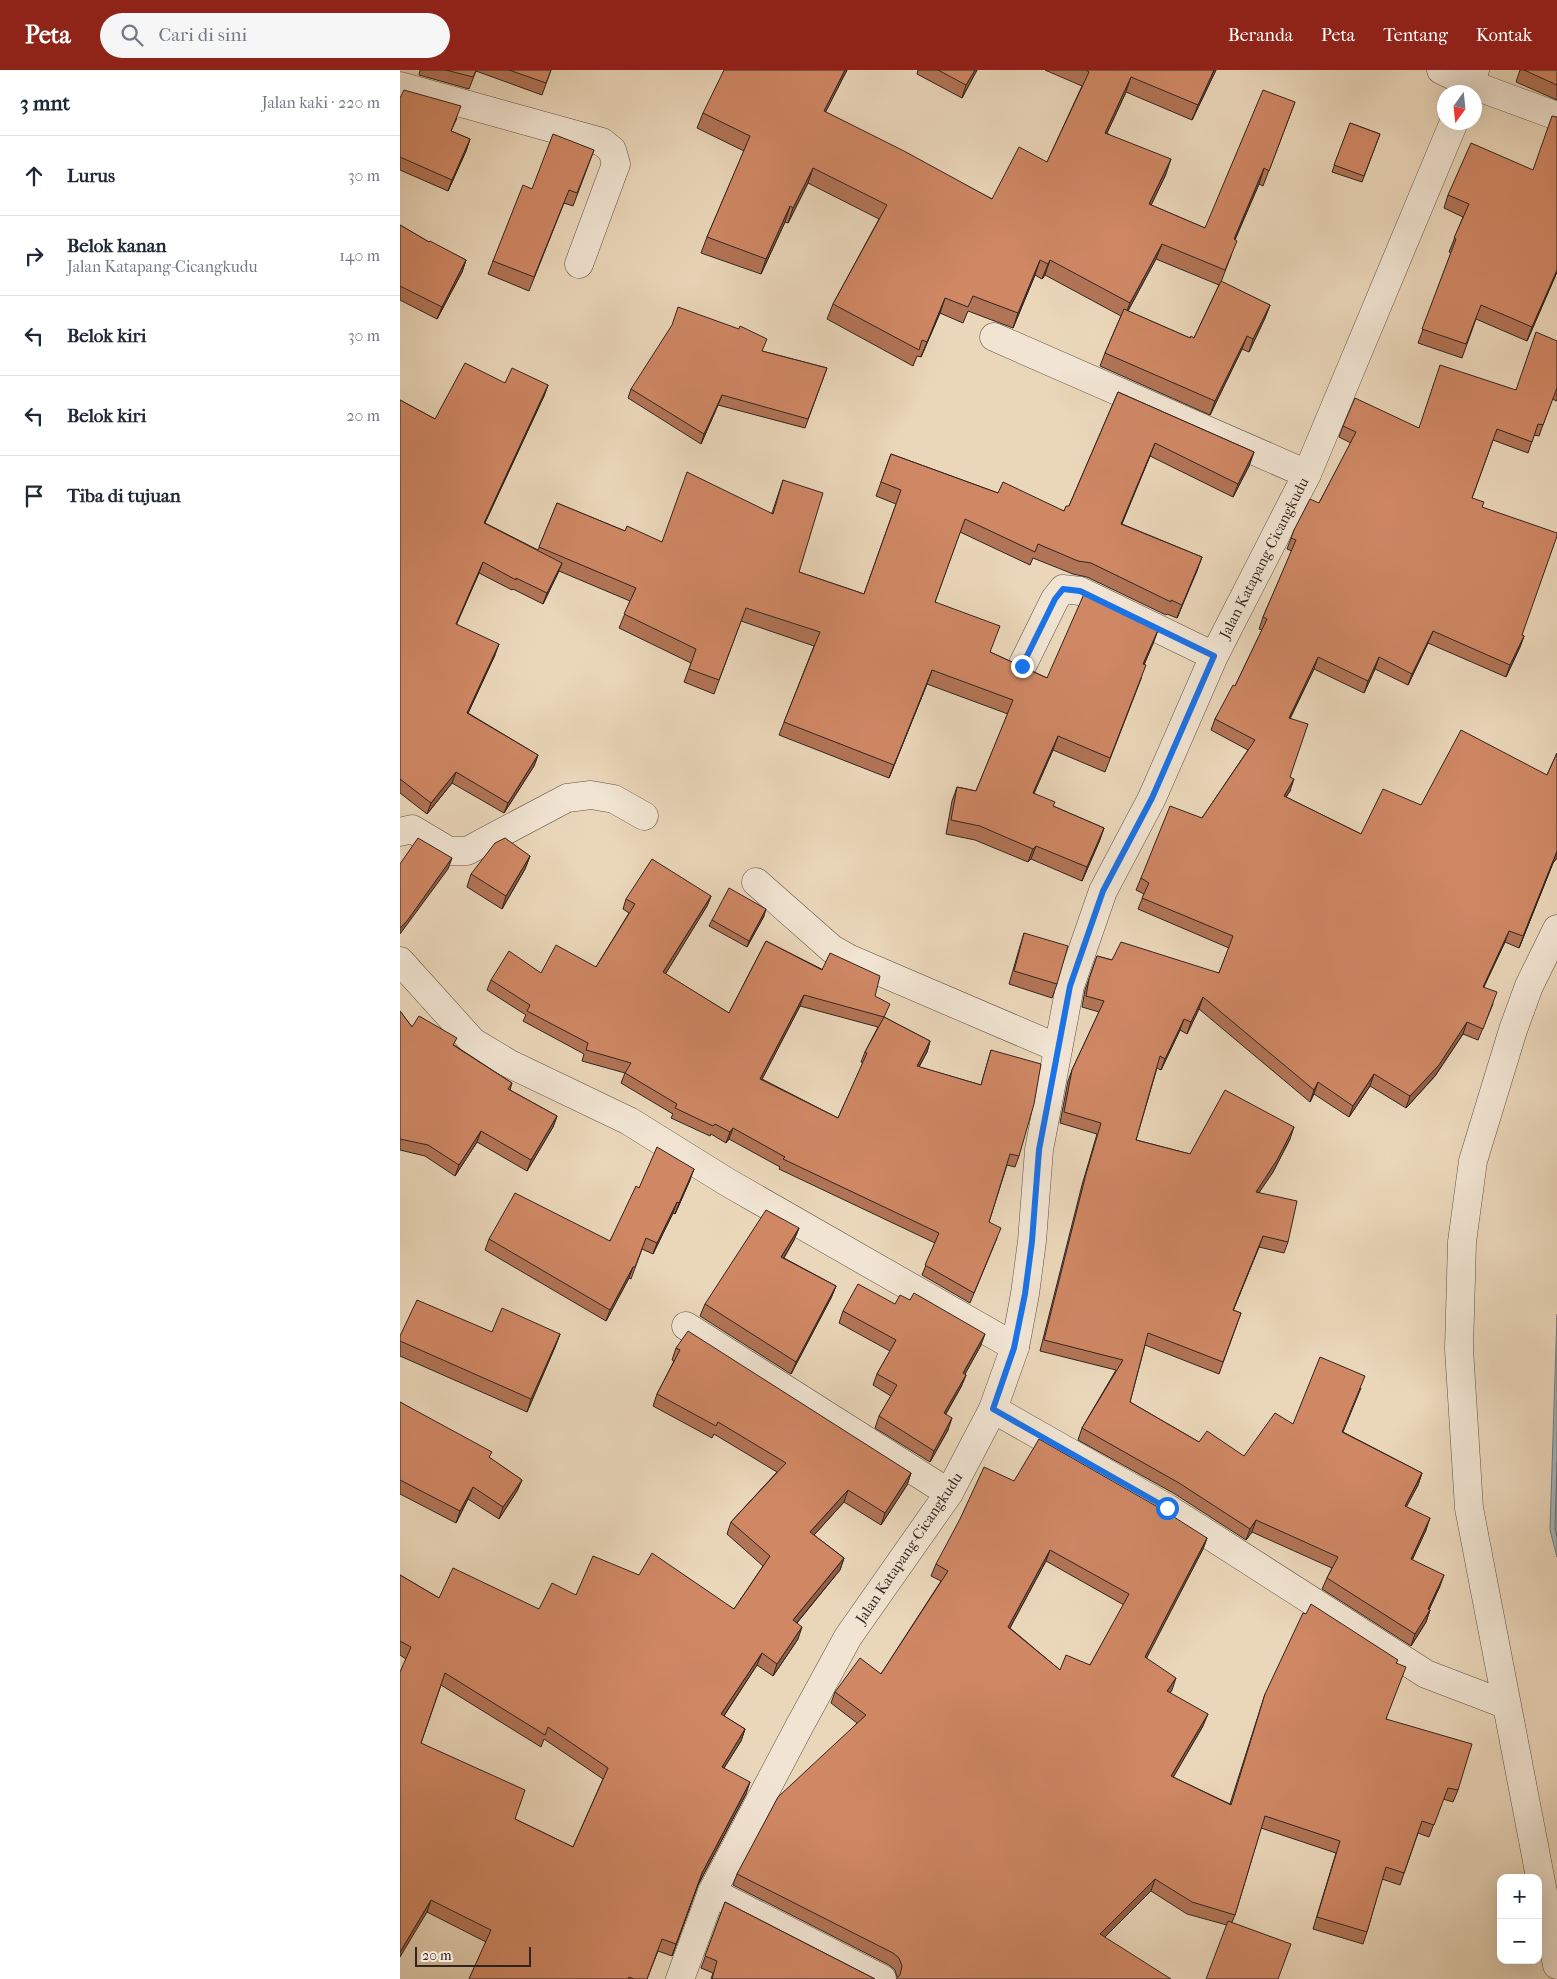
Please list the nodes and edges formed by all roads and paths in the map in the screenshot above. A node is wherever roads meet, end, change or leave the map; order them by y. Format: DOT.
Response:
graph roads {
  1 [pos="1441,70"];
  2 [pos="1471,82"];
  3 [pos="400,86"];
  4 [pos="1557,116"];
  5 [pos="1451,130"];
  6 [pos="579,264"];
  7 [pos="994,336"];
  8 [pos="1306,474"];
  9 [pos="1214,656"];
  10 [pos="1022,666"];
  11 [pos="644,816"];
  12 [pos="400,832"];
  13 [pos="756,882"];
  14 [pos="1557,929"];
  15 [pos="400,961"];
  16 [pos="1058,1048"];
  17 [pos="686,1326"];
  18 [pos="1014,1348"];
  19 [pos="993,1409"];
  20 [pos="949,1492"];
  21 [pos="1507,1705"];
  22 [pos="712,1892"];
  23 [pos="1557,1965"];
  24 [pos="680,1979"];
  25 [pos="882,1979"];
  1 -- 2 [label="street"];
  2 -- 4 [label="street"];
  3 -- 6 [label="street"];
  5 -- 8 [label="street, Jalan Katapang-Cicangkudu"];
  7 -- 8 [label="street"];
  8 -- 9 [label="street, Jalan Katapang-Cicangkudu"];
  9 -- 10 [label="street"];
  9 -- 16 [label="street, Jalan Katapang-Cicangkudu"];
  11 -- 12 [label="street"];
  13 -- 16 [label="street"];
  14 -- 21 [label="street"];
  15 -- 18 [label="street"];
  16 -- 18 [label="street, Jalan Katapang-Cicangkudu"];
  17 -- 20 [label="street"];
  18 -- 19 [label="street, Jalan Katapang-Cicangkudu"];
  19 -- 20 [label="street, Jalan Katapang-Cicangkudu"];
  19 -- 21 [label="street"];
  20 -- 22 [label="street, Jalan Katapang-Cicangkudu"];
  21 -- 23 [label="street"];
  22 -- 24 [label="street, Jalan Katapang-Cicangkudu"];
  22 -- 25 [label="street"];
}
